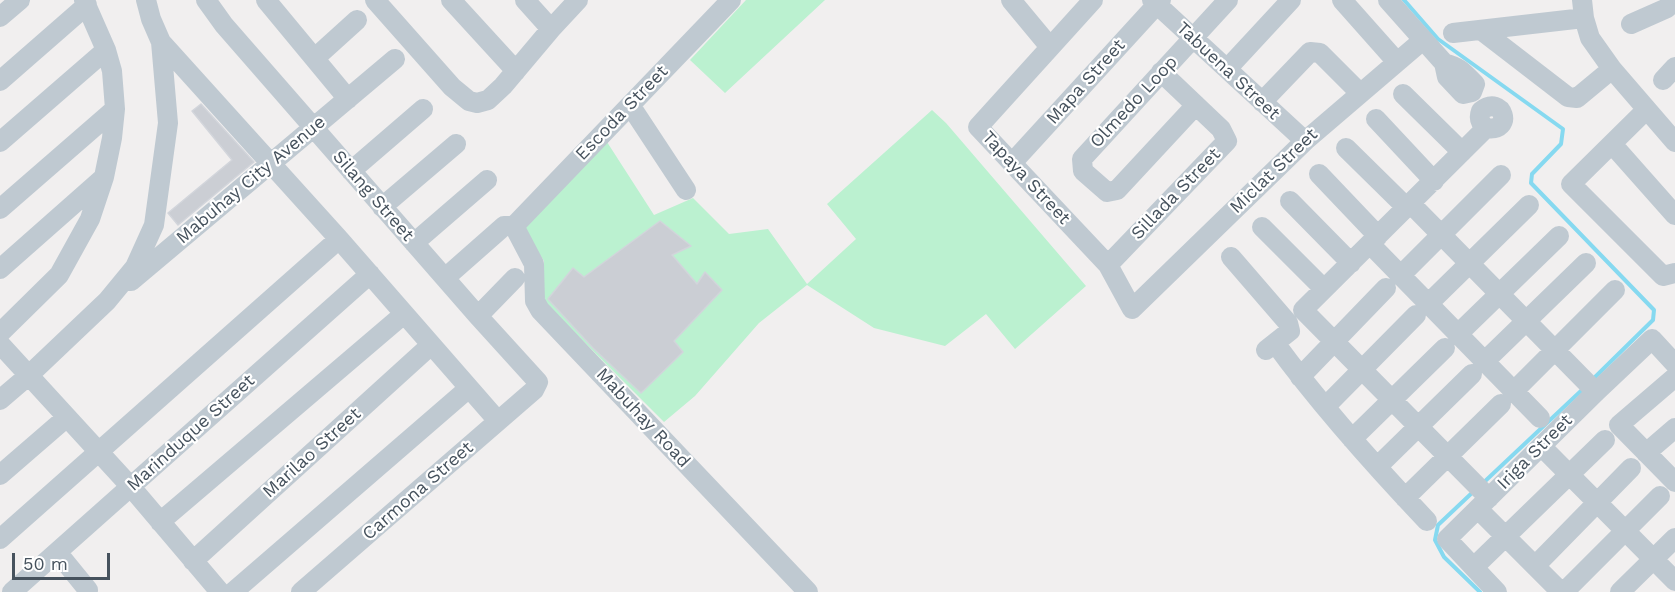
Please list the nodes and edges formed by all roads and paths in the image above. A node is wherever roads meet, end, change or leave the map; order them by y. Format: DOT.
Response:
graph roads {
  1 [pos="20,0"];
  2 [pos="146,0"];
  3 [pos="206,0"];
  4 [pos="266,0"];
  5 [pos="375,0"];
  6 [pos="451,0"];
  7 [pos="525,0"];
  8 [pos="578,0"];
  9 [pos="731,0"];
  10 [pos="1093,0"];
  11 [pos="1228,0"];
  12 [pos="1290,0"];
  13 [pos="1342,0"];
  14 [pos="1388,0"];
  15 [pos="1157,1"];
  16 [pos="85,2"];
  17 [pos="1019,3"];
  18 [pos="1672,8"];
  19 [pos="1583,9"];
  20 [pos="0,18"];
  21 [pos="357,20"];
  22 [pos="1631,24"];
  23 [pos="551,29"];
  24 [pos="1481,30"];
  25 [pos="1453,33"];
  26 [pos="1193,38"];
  27 [pos="1423,40"];
  28 [pos="161,42"];
  29 [pos="1050,46"];
  30 [pos="106,50"];
  31 [pos="315,58"];
  32 [pos="395,59"];
  33 [pos="1397,62"];
  34 [pos="1227,69"];
  35 [pos="1612,69"];
  36 [pos="516,71"];
  37 [pos="1161,72"];
  38 [pos="0,81"];
  39 [pos="1360,93"];
  40 [pos="1404,94"];
  41 [pos="348,99"];
  42 [pos="1262,102"];
  43 [pos="630,105"];
  44 [pos="1196,105"];
  45 [pos="115,109"];
  46 [pos="423,109"];
  47 [pos="1646,110"];
  48 [pos="1376,119"];
  49 [pos="314,127"];
  50 [pos="1305,141"];
  51 [pos="0,142"];
  52 [pos="1675,142"];
  53 [pos="456,144"];
  54 [pos="1612,144"];
  55 [pos="1346,148"];
  56 [pos="1462,152"];
  57 [pos="271,163"];
  58 [pos="1012,163"];
  59 [pos="351,171"];
  60 [pos="1319,174"];
  61 [pos="1501,175"];
  62 [pos="104,177"];
  63 [pos="487,180"];
  64 [pos="1434,181"];
  65 [pos="686,190"];
  66 [pos="1290,201"];
  67 [pos="1529,205"];
  68 [pos="1409,206"];
  69 [pos="382,207"];
  70 [pos="0,209"];
  71 [pos="1675,214"];
  72 [pos="514,226"];
  73 [pos="1262,227"];
  74 [pos="1442,234"];
  75 [pos="1559,236"];
  76 [pos="339,239"];
  77 [pos="1374,240"];
  78 [pos="414,243"];
  79 [pos="1231,257"];
  80 [pos="1351,263"];
  81 [pos="1470,263"];
  82 [pos="1586,263"];
  83 [pos="1108,265"];
  84 [pos="0,269"];
  85 [pos="1675,273"];
  86 [pos="370,274"];
  87 [pos="445,278"];
  88 [pos="515,278"];
  89 [pos="1394,281"];
  90 [pos="1324,289"];
  91 [pos="1615,290"];
  92 [pos="1499,292"];
  93 [pos="107,301"];
  94 [pos="1132,309"];
  95 [pos="1422,309"];
  96 [pos="404,314"];
  97 [pos="478,316"];
  98 [pos="1527,321"];
  99 [pos="0,333"];
  100 [pos="1452,341"];
  101 [pos="1334,342"];
  102 [pos="0,344"];
  103 [pos="431,345"];
  104 [pos="1555,350"];
  105 [pos="1675,364"];
  106 [pos="1479,367"];
  107 [pos="1362,370"];
  108 [pos="28,376"];
  109 [pos="1300,377"];
  110 [pos="1675,377"];
  111 [pos="469,388"];
  112 [pos="534,390"];
  113 [pos="1596,392"];
  114 [pos="1508,397"];
  115 [pos="0,400"];
  116 [pos="1392,400"];
  117 [pos="1325,407"];
  118 [pos="67,417"];
  119 [pos="1540,418"];
  120 [pos="498,421"];
  121 [pos="1419,427"];
  122 [pos="1675,428"];
  123 [pos="1352,439"];
  124 [pos="1605,440"];
  125 [pos="1540,446"];
  126 [pos="99,452"];
  127 [pos="1646,453"];
  128 [pos="1448,456"];
  129 [pos="1377,467"];
  130 [pos="1632,468"];
  131 [pos="1569,474"];
  132 [pos="0,476"];
  133 [pos="1675,482"];
  134 [pos="131,487"];
  135 [pos="1660,496"];
  136 [pos="1405,498"];
  137 [pos="1483,503"];
  138 [pos="1597,503"];
  139 [pos="1427,521"];
  140 [pos="160,522"];
  141 [pos="1625,531"];
  142 [pos="1505,537"];
  143 [pos="1675,538"];
  144 [pos="0,539"];
  145 [pos="57,552"];
  146 [pos="1653,559"];
  147 [pos="194,561"];
  148 [pos="1535,566"];
  149 [pos="1474,567"];
  150 [pos="1675,581"];
  151 [pos="88,590"];
  152 [pos="12,592"];
  153 [pos="220,592"];
  154 [pos="232,592"];
  155 [pos="301,592"];
  156 [pos="808,592"];
  157 [pos="1497,592"];
  158 [pos="1563,592"];
  159 [pos="1620,592"];
  1 -- 20 [label="street"];
  2 -- 28 [label="street, Mabuhay City Avenue"];
  3 -- 49 [label="street, Silang Street"];
  4 -- 31 [label="street"];
  5 -- 36 [label="street"];
  6 -- 36 [label="street"];
  7 -- 23 [label="street"];
  8 -- 23 [label="street"];
  9 -- 43 [label="street, Escoda Street"];
  10 -- 29 [label="street, Tapaya Street"];
  11 -- 26 [label="street, Olmedo Loop"];
  12 -- 34 [label="street"];
  13 -- 33 [label="street"];
  14 -- 27 [label="street"];
  15 -- 26 [label="street, Tabuena Street"];
  15 -- 58 [label="street, Mapa Street"];
  16 -- 30 [label="street"];
  16 -- 38 [label="street"];
  17 -- 29 [label="street"];
  18 -- 22 [label="street"];
  19 -- 24 [label="street"];
  19 -- 35 [label="street"];
  21 -- 31 [label="street"];
  23 -- 36 [label="street"];
  24 -- 25 [label="street"];
  24 -- 35 [label="street"];
  26 -- 34 [label="street, Tabuena Street"];
  26 -- 37 [label="street, Olmedo Loop"];
  27 -- 33 [label="street, Miclat Street"];
  27 -- 56 [label="street"];
  28 -- 57 [label="street"];
  28 -- 93 [label="street, Mabuhay City Avenue"];
  29 -- 58 [label="street, Tapaya Street"];
  30 -- 45 [label="street"];
  30 -- 51 [label="street"];
  31 -- 41 [label="street"];
  32 -- 41 [label="street, Mabuhay City Avenue"];
  33 -- 39 [label="street, Miclat Street"];
  34 -- 42 [label="street, Tabuena Street"];
  35 -- 47 [label="street"];
  37 -- 44 [label="street, Sillada Street"];
  37 -- 44 [label="street, Olmedo Loop"];
  39 -- 42 [label="street"];
  39 -- 50 [label="street, Miclat Street"];
  40 -- 56 [label="street"];
  41 -- 49 [label="street, Mabuhay City Avenue"];
  42 -- 50 [label="street, Tabuena Street"];
  43 -- 65 [label="street"];
  43 -- 72 [label="street, Escoda Street"];
  44 -- 83 [label="street, Sillada Street"];
  45 -- 62 [label="street"];
  45 -- 70 [label="street"];
  46 -- 59 [label="street"];
  47 -- 52 [label="street"];
  47 -- 54 [label="street"];
  48 -- 64 [label="street"];
  49 -- 57 [label="street, Mabuhay City Avenue"];
  49 -- 59 [label="street, Silang Street"];
  50 -- 94 [label="street, Miclat Street"];
  53 -- 69 [label="street"];
  54 -- 71 [label="street"];
  54 -- 85 [label="street"];
  55 -- 68 [label="street"];
  56 -- 64 [label="street"];
  57 -- 76 [label="street"];
  57 -- 93 [label="street, Mabuhay City Avenue"];
  58 -- 83 [label="street, Tapaya Street"];
  59 -- 69 [label="street, Silang Street"];
  60 -- 77 [label="street"];
  61 -- 74 [label="street"];
  62 -- 84 [label="street"];
  62 -- 99 [label="street"];
  63 -- 78 [label="street"];
  64 -- 68 [label="street"];
  66 -- 80 [label="street"];
  67 -- 81 [label="street"];
  68 -- 74 [label="street"];
  68 -- 77 [label="street"];
  69 -- 78 [label="street, Silang Street"];
  72 -- 87 [label="street, Escoda Street"];
  72 -- 156 [label="street, Mabuhay Road"];
  73 -- 90 [label="street"];
  74 -- 81 [label="street"];
  74 -- 89 [label="street"];
  75 -- 92 [label="street"];
  76 -- 86 [label="street"];
  76 -- 126 [label="street"];
  77 -- 80 [label="street"];
  77 -- 89 [label="street"];
  78 -- 87 [label="street, Silang Street"];
  79 -- 109 [label="street"];
  80 -- 90 [label="street"];
  81 -- 92 [label="street"];
  81 -- 95 [label="street"];
  82 -- 98 [label="street"];
  83 -- 94 [label="street, Tapaya Street"];
  86 -- 96 [label="street"];
  86 -- 134 [label="street, Marinduque Street"];
  87 -- 97 [label="street, Silang Street"];
  88 -- 97 [label="street"];
  89 -- 95 [label="street"];
  89 -- 101 [label="street"];
  90 -- 101 [label="street"];
  91 -- 104 [label="street"];
  92 -- 98 [label="street"];
  92 -- 100 [label="street"];
  93 -- 108 [label="street, Mabuhay City Avenue"];
  95 -- 100 [label="street"];
  95 -- 107 [label="street"];
  96 -- 103 [label="street"];
  96 -- 140 [label="street"];
  97 -- 112 [label="street, Silang Street"];
  98 -- 104 [label="street"];
  98 -- 106 [label="street"];
  100 -- 106 [label="street"];
  100 -- 116 [label="street"];
  101 -- 107 [label="street"];
  101 -- 109 [label="street"];
  102 -- 108 [label="street"];
  103 -- 111 [label="street"];
  103 -- 147 [label="street, Marilao Street"];
  104 -- 113 [label="street"];
  104 -- 114 [label="street"];
  105 -- 113 [label="street, Iriga Street"];
  106 -- 114 [label="street"];
  106 -- 121 [label="street"];
  107 -- 116 [label="street"];
  107 -- 117 [label="street"];
  108 -- 115 [label="street, Mabuhay City Avenue"];
  108 -- 118 [label="street"];
  109 -- 117 [label="street"];
  110 -- 127 [label="street"];
  111 -- 120 [label="street"];
  111 -- 154 [label="street"];
  112 -- 120 [label="street, Carmona Street"];
  113 -- 125 [label="street, Iriga Street"];
  114 -- 119 [label="street"];
  114 -- 128 [label="street"];
  116 -- 121 [label="street"];
  116 -- 123 [label="street"];
  117 -- 123 [label="street"];
  118 -- 126 [label="street"];
  118 -- 132 [label="street"];
  120 -- 155 [label="street, Carmona Street"];
  121 -- 128 [label="street"];
  121 -- 129 [label="street"];
  122 -- 127 [label="street"];
  123 -- 129 [label="street"];
  124 -- 131 [label="street"];
  125 -- 131 [label="street"];
  125 -- 137 [label="street, Iriga Street"];
  126 -- 134 [label="street"];
  126 -- 144 [label="street"];
  127 -- 133 [label="street"];
  128 -- 136 [label="street"];
  128 -- 137 [label="street"];
  129 -- 136 [label="street"];
  130 -- 138 [label="street"];
  131 -- 138 [label="street"];
  131 -- 142 [label="street"];
  134 -- 140 [label="street"];
  134 -- 145 [label="street, Marinduque Street"];
  135 -- 141 [label="street"];
  136 -- 139 [label="street"];
  137 -- 142 [label="street"];
  137 -- 149 [label="street, Iriga Street"];
  138 -- 141 [label="street"];
  138 -- 148 [label="street"];
  140 -- 147 [label="street"];
  141 -- 146 [label="street"];
  141 -- 158 [label="street"];
  142 -- 148 [label="street"];
  142 -- 149 [label="street"];
  143 -- 146 [label="street"];
  145 -- 151 [label="street"];
  145 -- 152 [label="street, Marinduque Street"];
  146 -- 150 [label="street"];
  146 -- 159 [label="street"];
  147 -- 153 [label="street"];
  148 -- 158 [label="street"];
  149 -- 157 [label="street, Iriga Street"];
}
